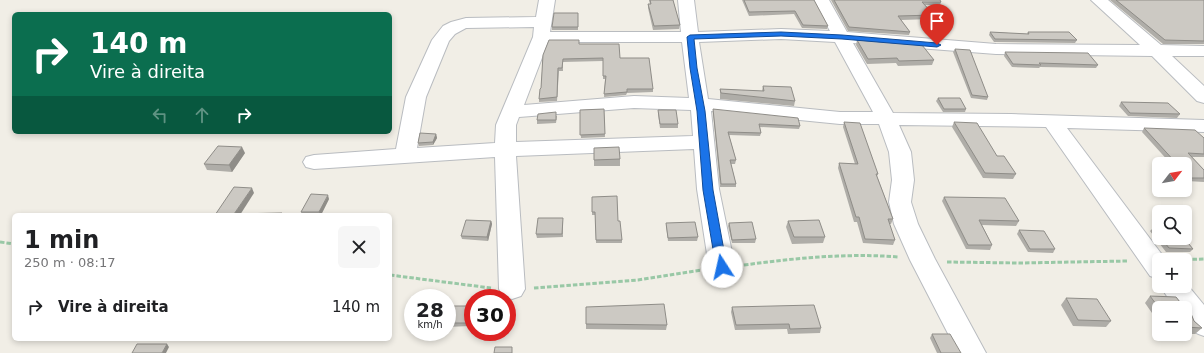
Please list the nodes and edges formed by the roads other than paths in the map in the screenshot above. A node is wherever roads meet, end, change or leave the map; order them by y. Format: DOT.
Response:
graph roads {
  1 [pos="548,0"];
  2 [pos="686,0"];
  3 [pos="822,0"];
  4 [pos="1099,0"];
  5 [pos="542,30"];
  6 [pos="690,37"];
  7 [pos="842,37"];
  8 [pos="1157,51"];
  9 [pos="1204,51"];
  10 [pos="1204,97"];
  11 [pos="700,104"];
  12 [pos="510,112"];
  13 [pos="887,120"];
  14 [pos="1052,122"];
  15 [pos="1204,126"];
  16 [pos="704,142"];
  17 [pos="505,150"];
  18 [pos="405,155"];
  19 [pos="314,162"];
  20 [pos="1152,254"];
  21 [pos="722,267"];
  22 [pos="512,289"];
  23 [pos="1179,293"];
  24 [pos="1204,325"];
  25 [pos="972,353"];
  1 -- 5 [label="street"];
  2 -- 6 [label="street"];
  3 -- 7 [label="street"];
  4 -- 8 [label="street"];
  5 -- 6 [label="street"];
  5 -- 12 [label="street"];
  5 -- 18 [label="street"];
  6 -- 7 [label="street"];
  6 -- 11 [label="street"];
  7 -- 8 [label="street"];
  7 -- 13 [label="street"];
  8 -- 9 [label="street"];
  8 -- 10 [label="street"];
  11 -- 12 [label="street"];
  11 -- 13 [label="street"];
  11 -- 16 [label="street"];
  12 -- 17 [label="street"];
  13 -- 14 [label="street"];
  13 -- 25 [label="street"];
  14 -- 15 [label="street"];
  14 -- 20 [label="street"];
  16 -- 17 [label="street"];
  16 -- 21 [label="street"];
  17 -- 18 [label="street"];
  17 -- 22 [label="street"];
  18 -- 19 [label="street"];
  23 -- 24 [label="street"];
}
